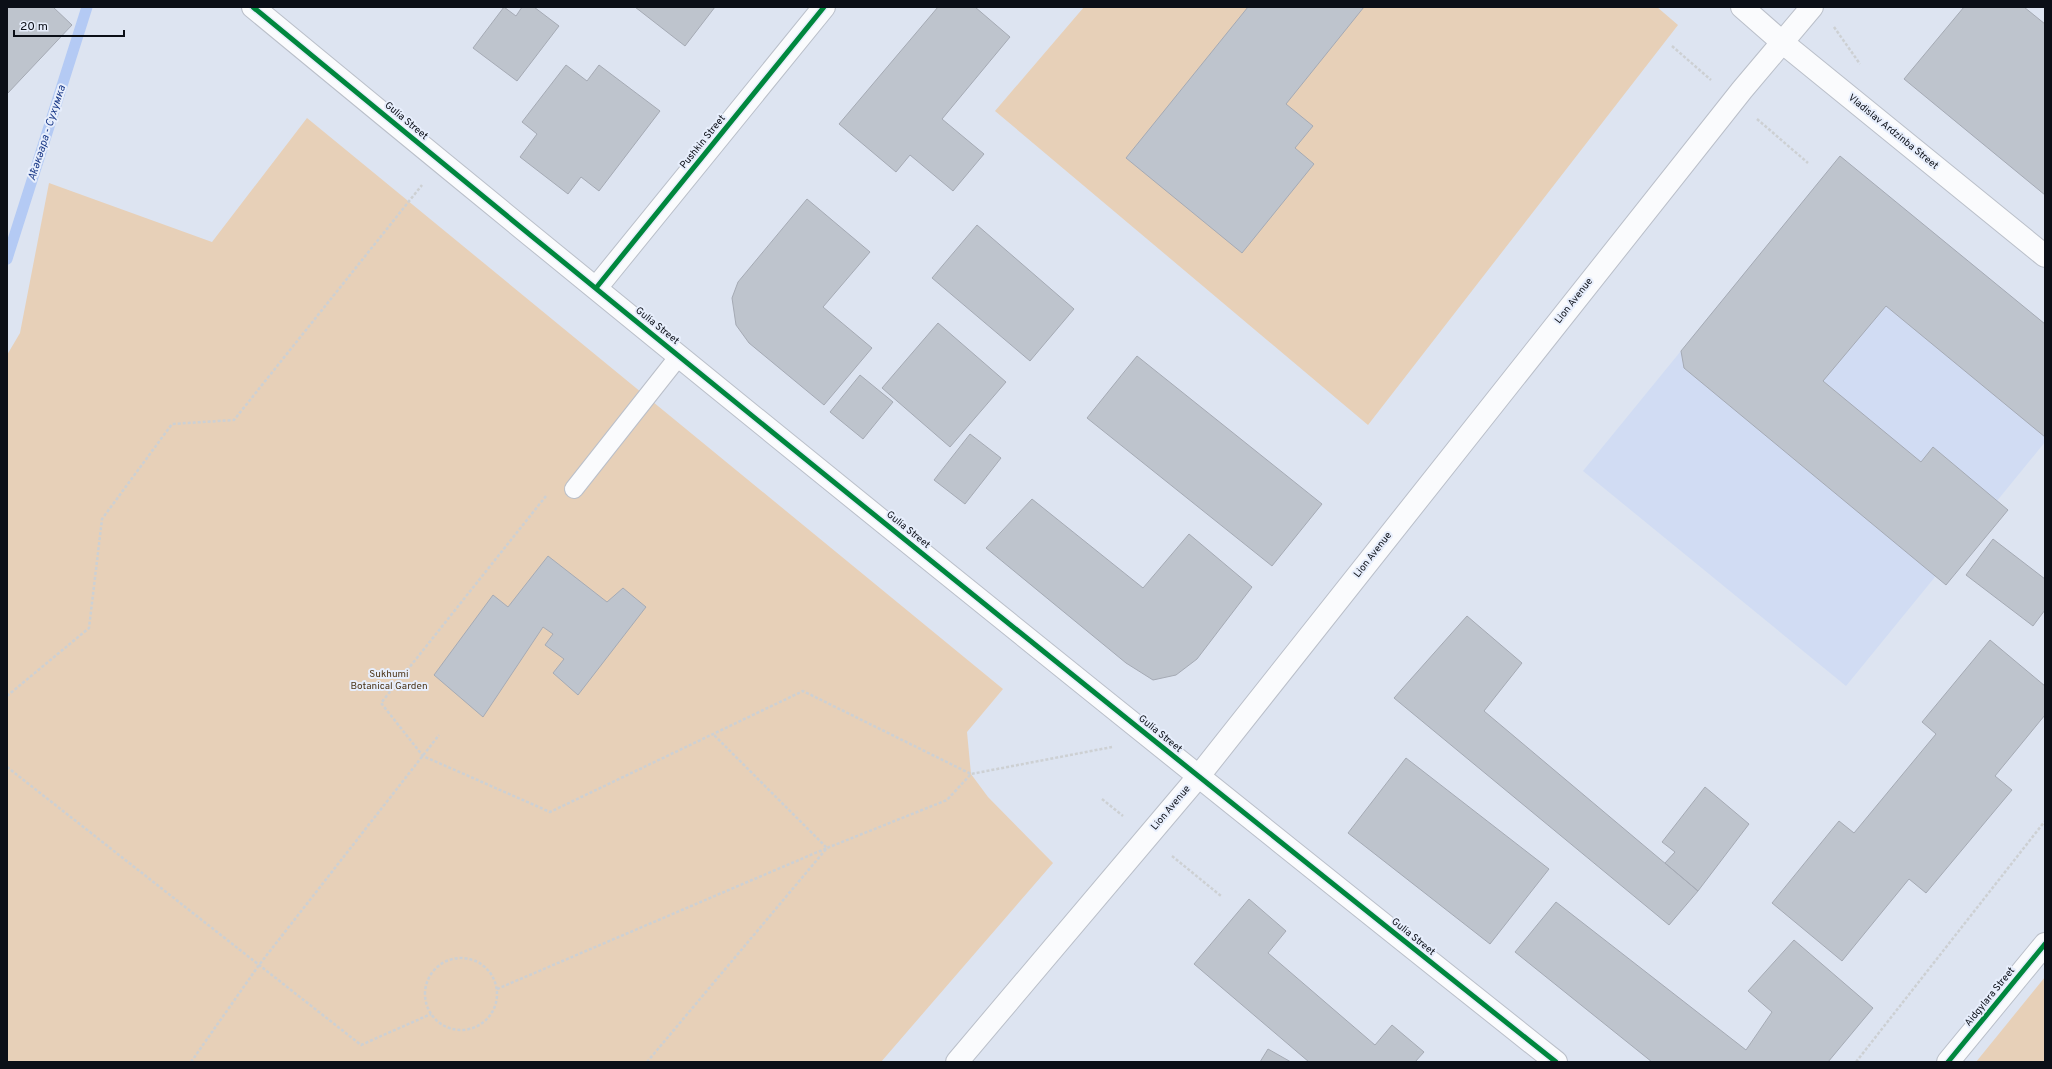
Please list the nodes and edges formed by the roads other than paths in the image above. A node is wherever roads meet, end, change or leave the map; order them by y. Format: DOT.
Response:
graph roads {
  1 [pos="253,7"];
  2 [pos="824,7"];
  3 [pos="1742,7"];
  4 [pos="1812,7"];
  5 [pos="1782,42"];
  6 [pos="2045,256"];
  7 [pos="596,288"];
  8 [pos="679,356"];
  9 [pos="574,489"];
  10 [pos="1198,776"];
  11 [pos="2045,944"];
  12 [pos="957,1062"];
  13 [pos="1556,1062"];
  14 [pos="1948,1062"];
  1 -- 7 [label="main road, Gulia Street"];
  2 -- 7 [label="main road, Pushkin Street"];
  3 -- 5 [label="main road, Vladislav Ardzinba Street"];
  4 -- 5 [label="main road, Lion Avenue"];
  5 -- 6 [label="main road, Vladislav Ardzinba Street"];
  5 -- 10 [label="main road, Lion Avenue"];
  7 -- 8 [label="main road, Gulia Street"];
  8 -- 9 [label="lane"];
  8 -- 10 [label="main road, Gulia Street"];
  10 -- 12 [label="main road, Lion Avenue"];
  10 -- 13 [label="main road, Gulia Street"];
  11 -- 14 [label="main road, Aidgylara Street"];
}
